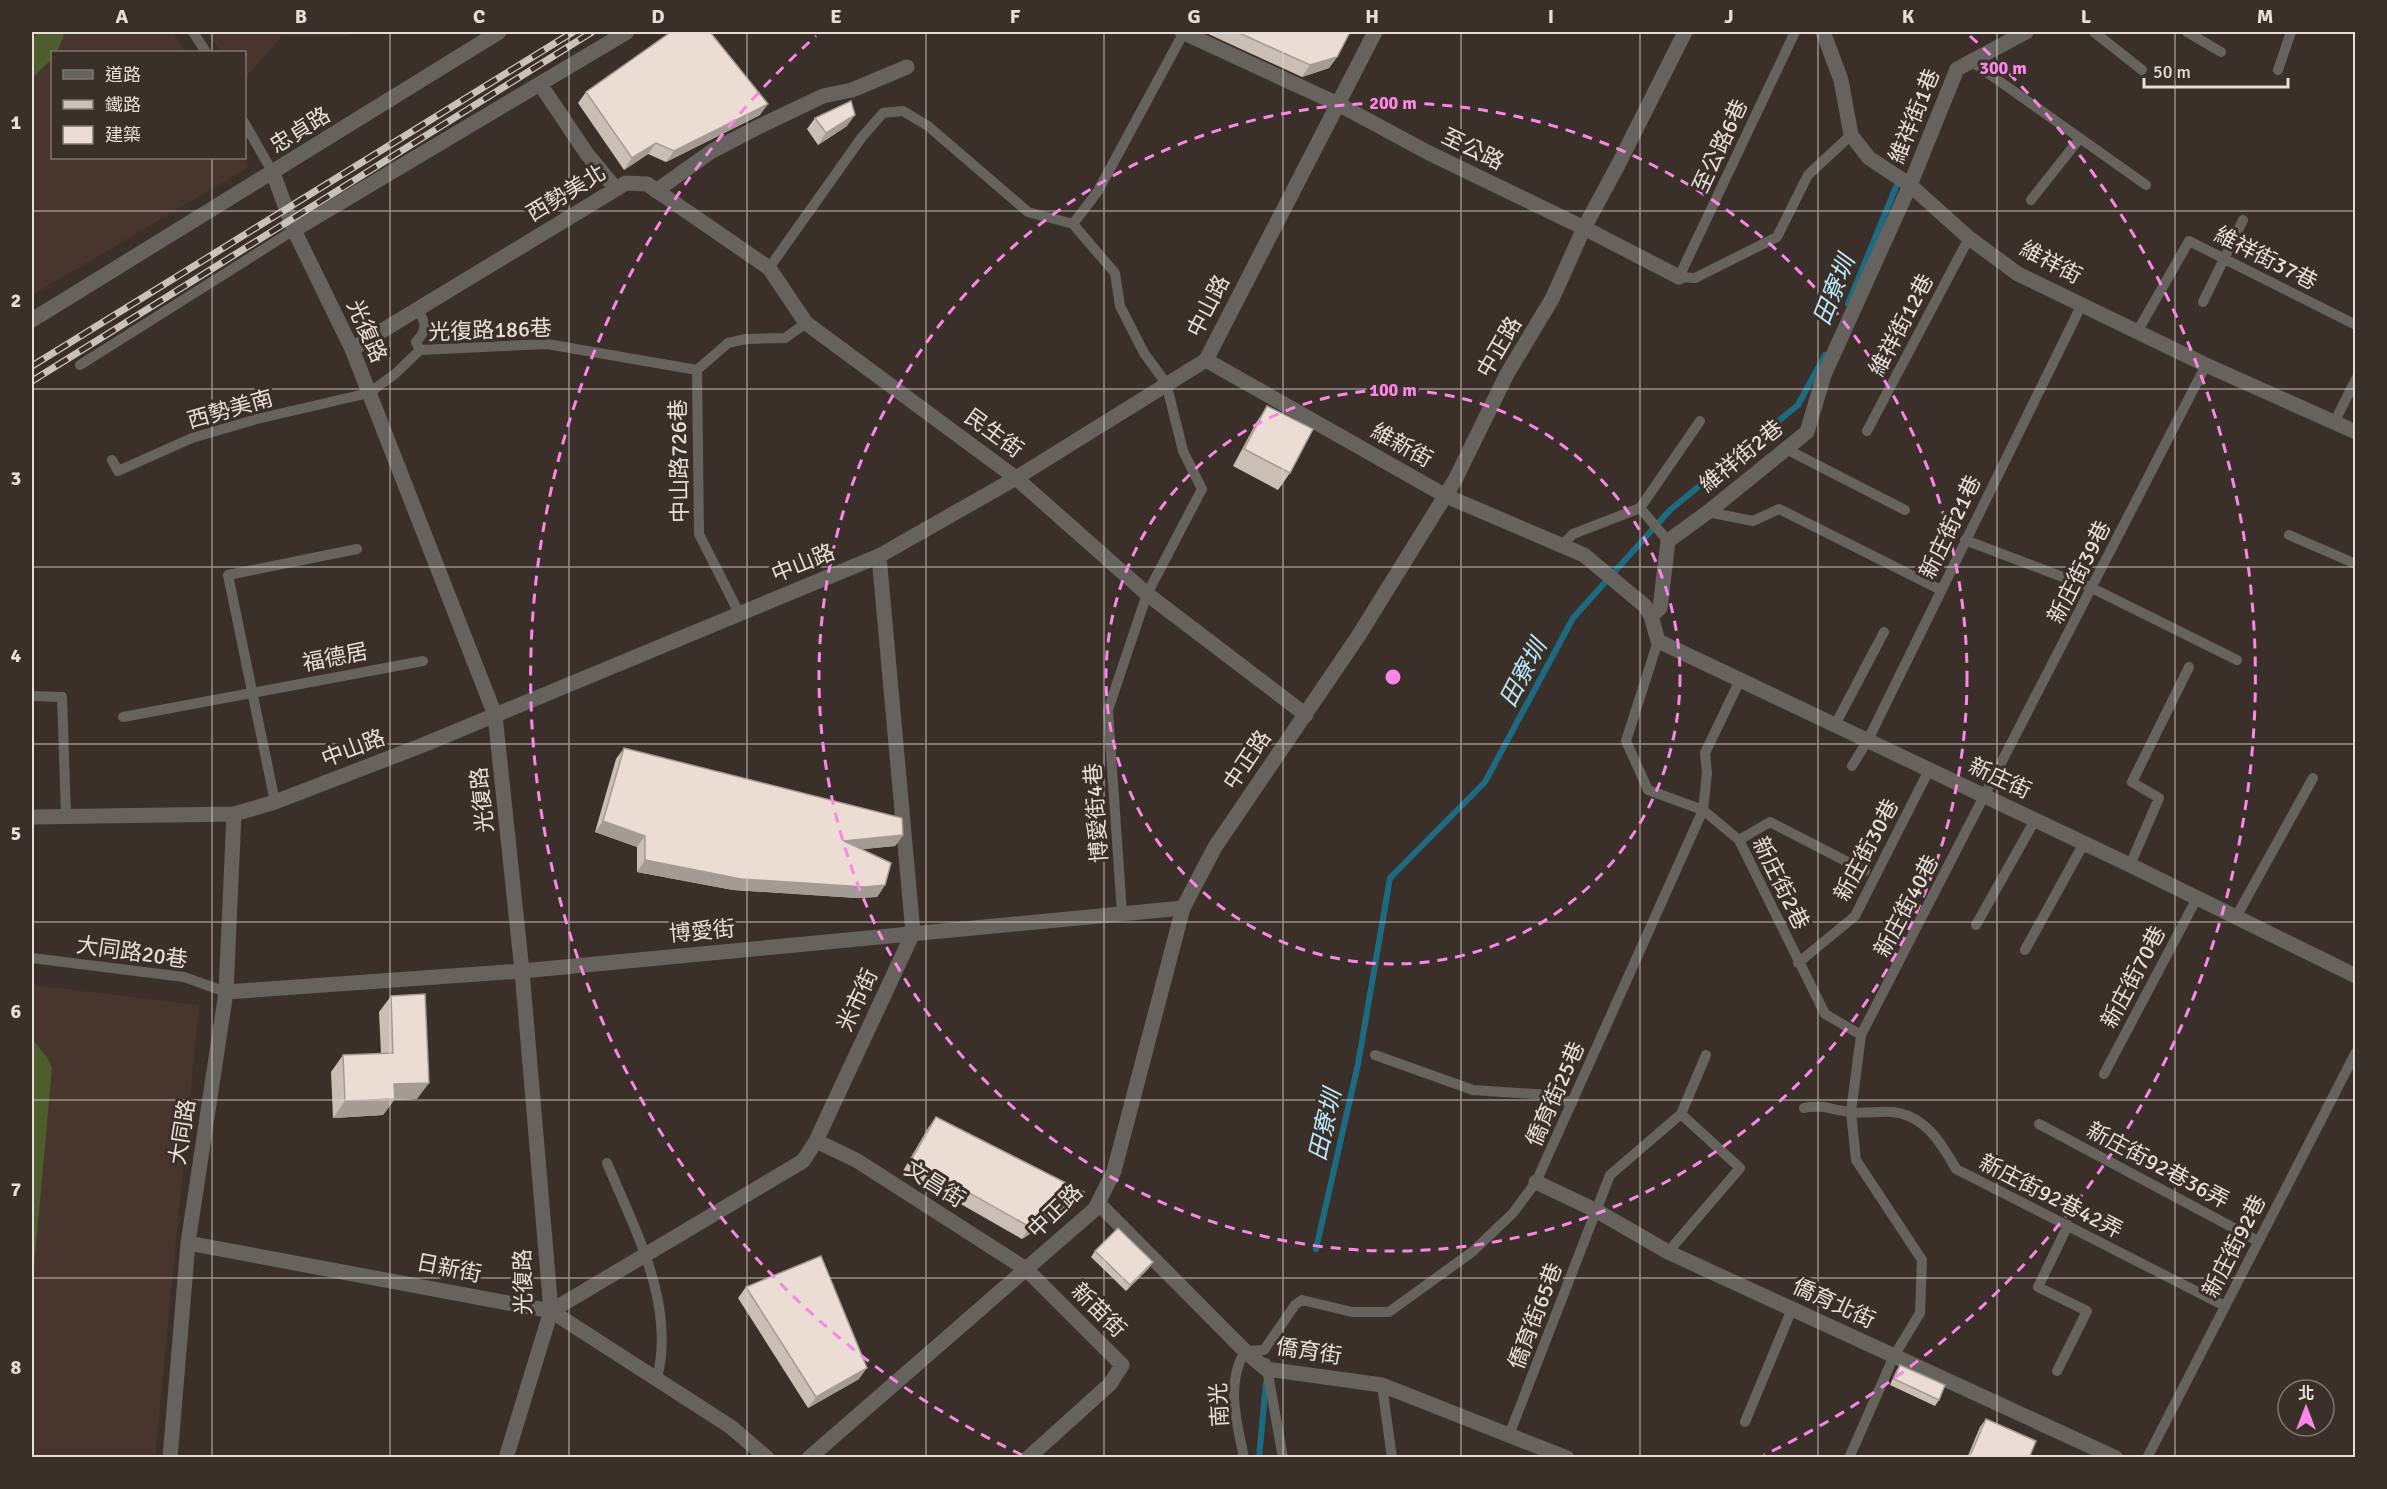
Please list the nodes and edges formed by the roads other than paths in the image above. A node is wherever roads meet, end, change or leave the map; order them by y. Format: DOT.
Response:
graph roads {
  1 [pos="194,32"];
  2 [pos="499,32"];
  3 [pos="627,32"];
  4 [pos="1183,32"];
  5 [pos="1375,32"];
  6 [pos="1685,32"];
  7 [pos="1795,32"];
  8 [pos="1823,32"];
  9 [pos="2026,32"];
  10 [pos="2094,32"];
  11 [pos="2187,32"];
  12 [pos="2291,32"];
  13 [pos="205,51"];
  14 [pos="2221,52"];
  15 [pos="1971,61"];
  16 [pos="907,67"];
  17 [pos="2142,70"];
  18 [pos="2278,70"];
  19 [pos="540,84"];
  20 [pos="1338,104"];
  21 [pos="246,126"];
  22 [pos="1851,135"];
  23 [pos="2080,138"];
  24 [pos="273,173"];
  25 [pos="2146,184"];
  26 [pos="1910,185"];
  27 [pos="616,189"];
  28 [pos="656,191"];
  29 [pos="2031,200"];
  30 [pos="2243,220"];
  31 [pos="1073,224"];
  32 [pos="1584,228"];
  33 [pos="294,230"];
  34 [pos="1969,238"];
  35 [pos="2225,259"];
  36 [pos="769,268"];
  37 [pos="1679,277"];
  38 [pos="2203,302"];
  39 [pos="2082,304"];
  40 [pos="418,309"];
  41 [pos="32,320"];
  42 [pos="806,323"];
  43 [pos="2355,325"];
  44 [pos="2137,332"];
  45 [pos="352,349"];
  46 [pos="420,350"];
  47 [pos="1206,360"];
  48 [pos="80,365"];
  49 [pos="2206,365"];
  50 [pos="697,370"];
  51 [pos="2355,379"];
  52 [pos="1166,383"];
  53 [pos="369,393"];
  54 [pos="1700,421"];
  55 [pos="2334,423"];
  56 [pos="1867,431"];
  57 [pos="2355,432"];
  58 [pos="1786,449"];
  59 [pos="112,460"];
  60 [pos="1016,478"];
  61 [pos="1446,496"];
  62 [pos="1640,508"];
  63 [pos="1905,510"];
  64 [pos="1708,512"];
  65 [pos="2289,535"];
  66 [pos="1965,540"];
  67 [pos="1668,541"];
  68 [pos="1562,545"];
  69 [pos="357,549"];
  70 [pos="879,556"];
  71 [pos="2355,564"];
  72 [pos="2092,588"];
  73 [pos="1941,590"];
  74 [pos="1148,594"];
  75 [pos="1648,611"];
  76 [pos="739,613"];
  77 [pos="1884,632"];
  78 [pos="1658,641"];
  79 [pos="2237,660"];
  80 [pos="423,661"];
  81 [pos="2188,668"];
  82 [pos="1740,680"];
  83 [pos="254,692"];
  84 [pos="32,696"];
  85 [pos="495,715"];
  86 [pos="1306,715"];
  87 [pos="123,717"];
  88 [pos="1835,725"];
  89 [pos="1868,740"];
  90 [pos="1852,766"];
  91 [pos="1929,770"];
  92 [pos="2313,778"];
  93 [pos="1986,796"];
  94 [pos="275,802"];
  95 [pos="1703,810"];
  96 [pos="35,814"];
  97 [pos="234,814"];
  98 [pos="66,815"];
  99 [pos="2035,820"];
  100 [pos="1739,840"];
  101 [pos="2084,843"];
  102 [pos="2130,865"];
  103 [pos="1865,871"];
  104 [pos="2197,898"];
  105 [pos="1183,908"];
  106 [pos="1122,914"];
  107 [pos="2236,917"];
  108 [pos="1976,925"];
  109 [pos="913,933"];
  110 [pos="2025,950"];
  111 [pos="32,958"];
  112 [pos="1798,963"];
  113 [pos="522,971"];
  114 [pos="2355,976"];
  115 [pos="226,992"];
  116 [pos="1861,1035"];
  117 [pos="2355,1052"];
  118 [pos="1375,1055"];
  119 [pos="1706,1055"];
  120 [pos="2104,1074"];
  121 [pos="1572,1103"];
  122 [pos="1804,1108"];
  123 [pos="1851,1112"];
  124 [pos="1680,1114"];
  125 [pos="2039,1124"];
  126 [pos="816,1142"];
  127 [pos="608,1163"];
  128 [pos="1536,1182"];
  129 [pos="1098,1203"];
  130 [pos="1597,1211"];
  131 [pos="2068,1225"];
  132 [pos="2258,1241"];
  133 [pos="188,1243"];
  134 [pos="1668,1252"];
  135 [pos="646,1256"];
  136 [pos="1026,1269"];
  137 [pos="2225,1306"];
  138 [pos="1792,1309"];
  139 [pos="551,1311"];
  140 [pos="1264,1350"];
  141 [pos="1245,1351"];
  142 [pos="1894,1356"];
  143 [pos="1266,1369"];
  144 [pos="2057,1371"];
  145 [pos="657,1378"];
  146 [pos="1382,1384"];
  147 [pos="1744,1422"];
  148 [pos="1509,1435"];
  149 [pos="170,1458"];
  150 [pos="506,1458"];
  151 [pos="767,1458"];
  152 [pos="809,1458"];
  153 [pos="1028,1458"];
  154 [pos="1244,1458"];
  155 [pos="1283,1458"];
  156 [pos="1392,1458"];
  157 [pos="1567,1458"];
  158 [pos="1849,1458"];
  159 [pos="2116,1458"];
  160 [pos="2147,1458"];
  1 -- 13 [label="lane"];
  2 -- 24 [label="street, 忠貞路"];
  3 -- 19 [label="street"];
  4 -- 20 [label="street, 至公路"];
  4 -- 31 [label="lane"];
  5 -- 20 [label="street, 中山路"];
  6 -- 32 [label="street, 中正路"];
  7 -- 37 [label="lane, 至公路6巷"];
  8 -- 22 [label="street, 維祥街"];
  9 -- 15 [label="street, 維祥街1巷"];
  10 -- 17 [label="lane"];
  11 -- 14 [label="lane"];
  12 -- 18 [label="lane"];
  15 -- 23 [label="lane"];
  15 -- 26 [label="street, 維祥街1巷"];
  16 -- 28 [label="street"];
  19 -- 27 [label="street"];
  19 -- 33 [label="street"];
  20 -- 32 [label="street, 至公路"];
  20 -- 47 [label="street, 中山路"];
  21 -- 24 [label="lane"];
  22 -- 26 [label="street, 維祥街"];
  22 -- 37 [label="lane"];
  23 -- 25 [label="lane"];
  23 -- 29 [label="lane"];
  24 -- 33 [label="street, 光復路"];
  24 -- 41 [label="street, 忠貞路"];
  26 -- 34 [label="street, 維祥街"];
  26 -- 58 [label="street, 維祥街2巷"];
  27 -- 28 [label="street, 西勢美北"];
  27 -- 40 [label="street, 西勢美北"];
  28 -- 36 [label="street, 民生街"];
  30 -- 35 [label="lane"];
  31 -- 36 [label="lane"];
  31 -- 52 [label="lane"];
  32 -- 37 [label="street, 至公路"];
  32 -- 61 [label="street, 中正路"];
  33 -- 45 [label="street, 光復路"];
  33 -- 48 [label="lane"];
  34 -- 39 [label="street, 維祥街"];
  34 -- 56 [label="lane, 維祥街12巷"];
  35 -- 38 [label="lane"];
  35 -- 43 [label="lane, 維祥街37巷"];
  35 -- 44 [label="lane, 維祥街37巷"];
  36 -- 42 [label="street, 民生街"];
  39 -- 44 [label="street, 維祥街"];
  39 -- 66 [label="lane, 新庄街21巷"];
  40 -- 45 [label="street, 西勢美北"];
  40 -- 46 [label="lane"];
  42 -- 50 [label="lane"];
  42 -- 60 [label="street, 民生街"];
  44 -- 49 [label="street, 維祥街"];
  45 -- 53 [label="street, 光復路"];
  46 -- 50 [label="lane, 光復路186巷"];
  46 -- 53 [label="lane, 光復路186巷"];
  47 -- 52 [label="street, 中山路"];
  47 -- 61 [label="street, 維新街"];
  49 -- 55 [label="street, 維祥街"];
  49 -- 72 [label="lane, 新庄街39巷"];
  50 -- 76 [label="lane, 中山路726巷"];
  51 -- 55 [label="lane"];
  52 -- 60 [label="street, 中山路"];
  52 -- 74 [label="lane"];
  53 -- 59 [label="lane, 西勢美南"];
  53 -- 85 [label="street, 光復路"];
  54 -- 62 [label="lane"];
  55 -- 57 [label="street, 維祥街"];
  58 -- 63 [label="lane"];
  58 -- 64 [label="street, 維祥街2巷"];
  60 -- 70 [label="street, 中山路"];
  60 -- 74 [label="street, 民生街"];
  61 -- 68 [label="street, 維新街"];
  61 -- 86 [label="street, 中正路"];
  62 -- 67 [label="lane"];
  62 -- 68 [label="lane"];
  64 -- 67 [label="street, 維祥街2巷"];
  64 -- 73 [label="lane"];
  65 -- 71 [label="lane"];
  66 -- 72 [label="lane"];
  66 -- 73 [label="lane, 新庄街21巷"];
  67 -- 75 [label="street"];
  68 -- 75 [label="street, 維新街"];
  69 -- 83 [label="lane"];
  70 -- 76 [label="street, 中山路"];
  70 -- 109 [label="street"];
  72 -- 79 [label="lane"];
  72 -- 93 [label="lane, 新庄街39巷"];
  73 -- 89 [label="lane, 新庄街21巷"];
  74 -- 86 [label="street, 民生街"];
  74 -- 106 [label="lane, 博愛街4巷"];
  75 -- 78 [label="street"];
  76 -- 85 [label="street, 中山路"];
  77 -- 88 [label="lane"];
  78 -- 82 [label="street, 新庄街"];
  78 -- 95 [label="lane, 新庄街2巷"];
  80 -- 83 [label="lane, 福德居"];
  81 -- 102 [label="lane"];
  82 -- 88 [label="street, 新庄街"];
  82 -- 95 [label="lane, 僑育街25巷"];
  83 -- 87 [label="lane, 福德居"];
  83 -- 94 [label="lane"];
  84 -- 98 [label="lane"];
  85 -- 94 [label="street, 中山路"];
  85 -- 113 [label="street, 光復路"];
  86 -- 105 [label="street, 中正路"];
  88 -- 89 [label="street, 新庄街"];
  89 -- 90 [label="lane, 新庄街21巷"];
  89 -- 91 [label="street, 新庄街"];
  91 -- 93 [label="street, 新庄街"];
  91 -- 112 [label="lane, 新庄街30巷"];
  92 -- 107 [label="lane"];
  93 -- 99 [label="street, 新庄街"];
  93 -- 116 [label="lane, 新庄街40巷"];
  94 -- 97 [label="street, 中山路"];
  95 -- 100 [label="lane, 新庄街2巷"];
  95 -- 121 [label="lane, 僑育街25巷"];
  96 -- 98 [label="street, 中山路"];
  97 -- 98 [label="street, 中山路"];
  97 -- 115 [label="street, 大同路"];
  99 -- 101 [label="street, 新庄街"];
  99 -- 108 [label="lane"];
  100 -- 103 [label="lane"];
  100 -- 112 [label="lane, 新庄街2巷"];
  101 -- 102 [label="street, 新庄街"];
  101 -- 110 [label="lane"];
  102 -- 104 [label="street, 新庄街"];
  104 -- 107 [label="street, 新庄街"];
  104 -- 120 [label="lane, 新庄街70巷"];
  105 -- 106 [label="street, 博愛街"];
  105 -- 129 [label="street, 中正路"];
  106 -- 109 [label="street, 博愛街"];
  107 -- 114 [label="street, 新庄街"];
  109 -- 113 [label="street, 博愛街"];
  109 -- 126 [label="street, 米市街"];
  111 -- 115 [label="lane, 大同路20巷"];
  112 -- 116 [label="lane, 新庄街2巷"];
  113 -- 115 [label="street, 博愛街"];
  113 -- 139 [label="street, 光復路"];
  115 -- 133 [label="street, 大同路"];
  116 -- 123 [label="lane"];
  117 -- 132 [label="lane, 新庄街92巷"];
  118 -- 121 [label="lane"];
  119 -- 124 [label="lane"];
  121 -- 128 [label="lane, 僑育街25巷"];
  122 -- 123 [label="lane, 新庄街92巷42弄"];
  123 -- 131 [label="lane, 新庄街92巷42弄"];
  123 -- 142 [label="lane"];
  124 -- 130 [label="lane, 僑育街65巷"];
  124 -- 134 [label="lane"];
  125 -- 132 [label="lane, 新庄街92巷36弄"];
  126 -- 135 [label="street, 米市街"];
  126 -- 136 [label="street, 文昌街"];
  127 -- 135 [label="lane"];
  128 -- 130 [label="street, 僑育北街"];
  128 -- 140 [label="lane, 僑育街25巷"];
  129 -- 136 [label="street, 中正路"];
  129 -- 141 [label="street, 僑育街"];
  130 -- 134 [label="street, 僑育北街"];
  130 -- 148 [label="lane, 僑育街65巷"];
  131 -- 137 [label="lane, 新庄街92巷42弄"];
  131 -- 144 [label="lane"];
  132 -- 137 [label="lane, 新庄街92巷"];
  133 -- 139 [label="street, 日新街"];
  133 -- 149 [label="street, 大同路"];
  134 -- 138 [label="street, 僑育北街"];
  135 -- 139 [label="street, 米市街"];
  135 -- 145 [label="lane"];
  136 -- 152 [label="street, 中正路"];
  136 -- 153 [label="street, 新苗街"];
  137 -- 160 [label="lane, 新庄街92巷"];
  138 -- 142 [label="street, 僑育北街"];
  138 -- 147 [label="lane"];
  139 -- 145 [label="street, 日新街"];
  139 -- 150 [label="street, 光復路"];
  140 -- 141 [label="lane"];
  140 -- 143 [label="lane"];
  141 -- 143 [label="street, 僑育街"];
  141 -- 154 [label="lane, 南光"];
  142 -- 158 [label="lane"];
  142 -- 159 [label="street, 僑育北街"];
  143 -- 146 [label="street, 僑育街"];
  143 -- 155 [label="lane"];
  145 -- 151 [label="street, 日新街"];
  146 -- 148 [label="street, 僑育街"];
  146 -- 156 [label="lane"];
  148 -- 157 [label="street, 僑育街"];
}
